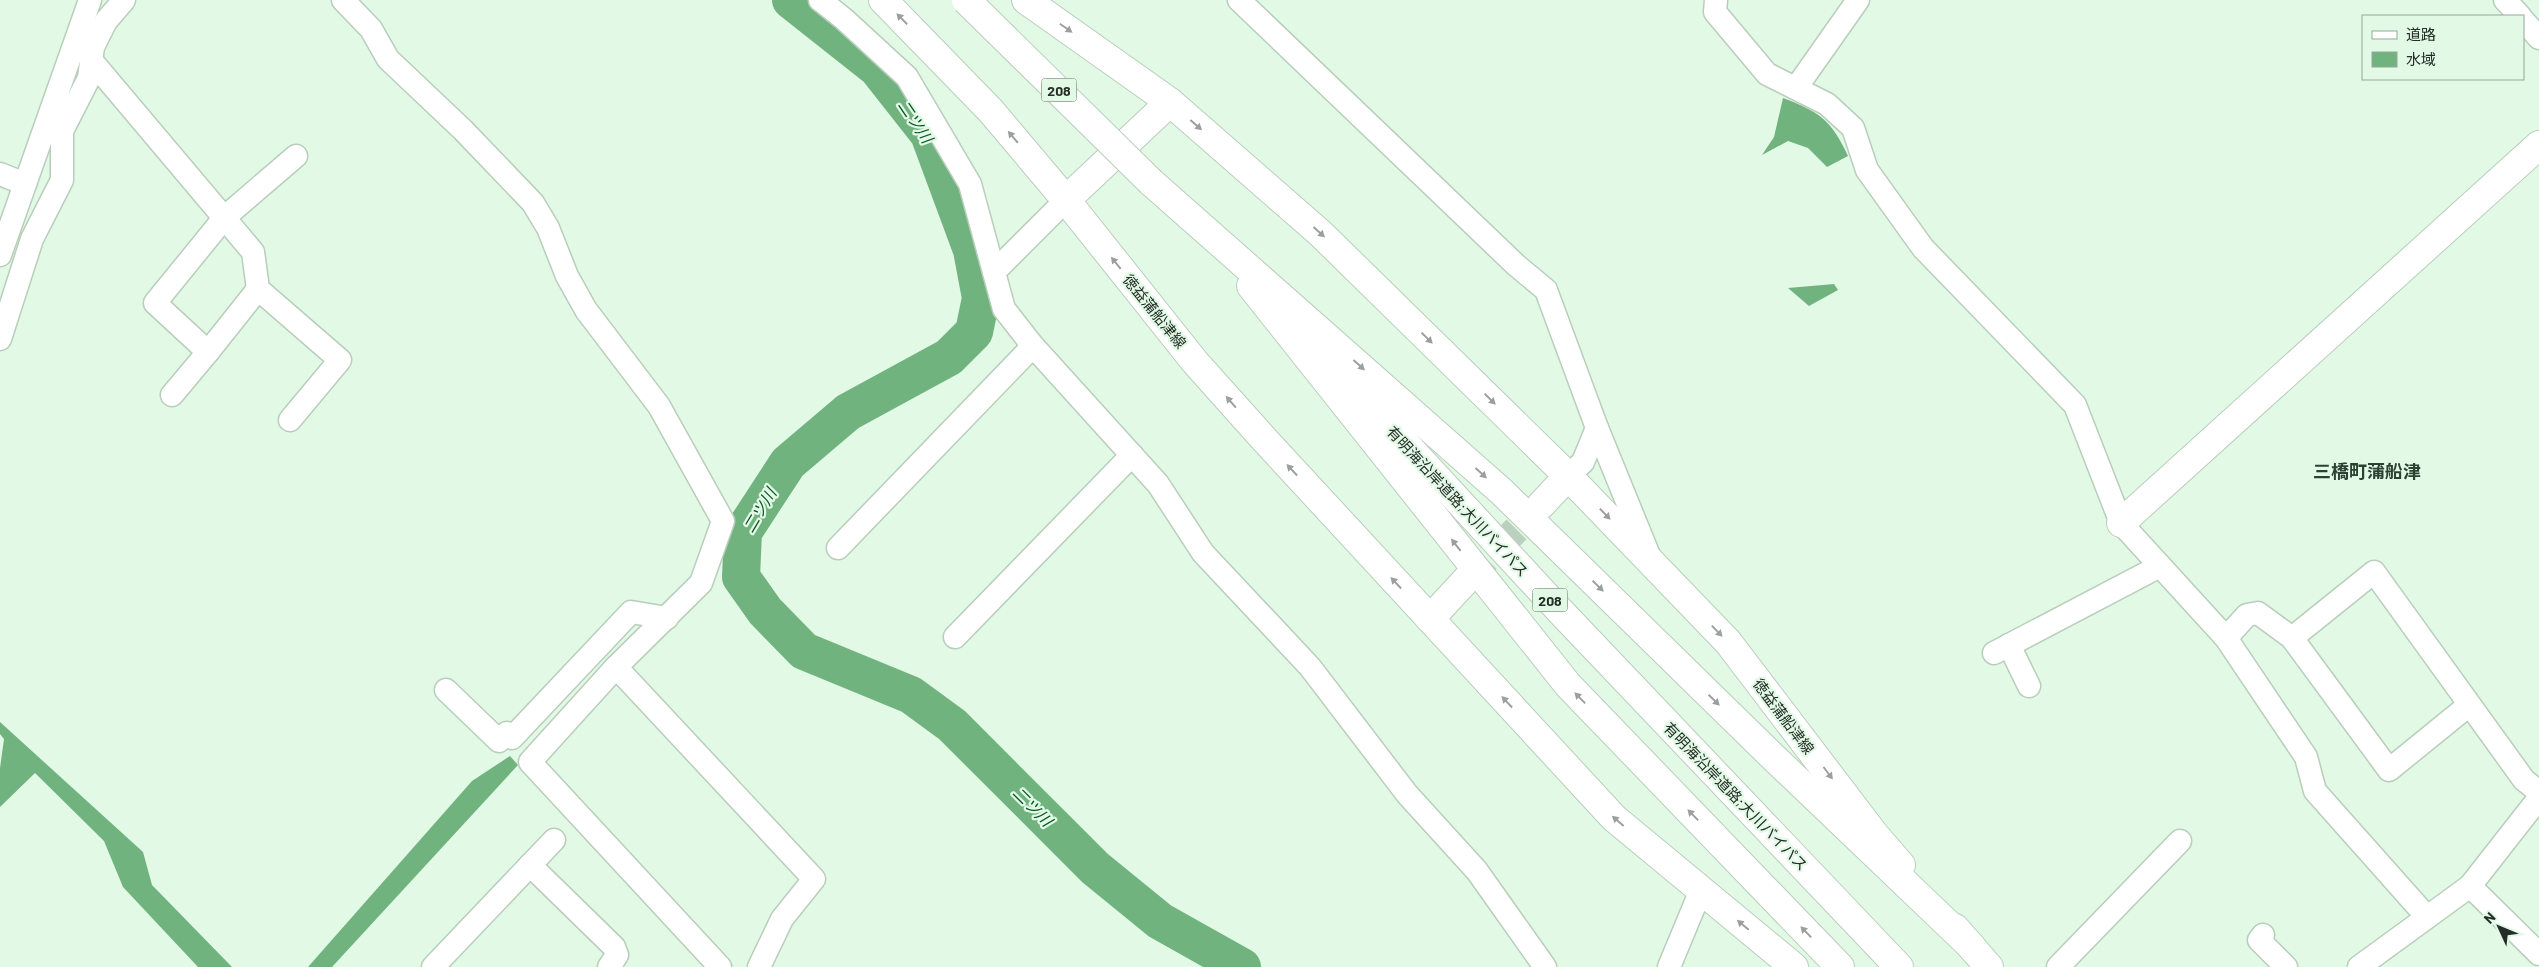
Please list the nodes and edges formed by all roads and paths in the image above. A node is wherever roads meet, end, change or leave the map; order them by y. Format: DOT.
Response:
graph roads {
  1 [pos="90,0"];
  2 [pos="124,0"];
  3 [pos="343,0"];
  4 [pos="820,0"];
  5 [pos="883,0"];
  6 [pos="966,0"];
  7 [pos="983,0"];
  8 [pos="1026,0"];
  9 [pos="1239,0"];
  10 [pos="1716,0"];
  11 [pos="1858,0"];
  12 [pos="2505,0"];
  13 [pos="2519,15"];
  14 [pos="2524,21"];
  15 [pos="2539,38"];
  16 [pos="92,60"];
  17 [pos="1796,88"];
  18 [pos="1170,102"];
  19 [pos="2539,145"];
  20 [pos="296,156"];
  21 [pos="1155,178"];
  22 [pos="12,179"];
  23 [pos="1066,200"];
  24 [pos="225,217"];
  25 [pos="1205,228"];
  26 [pos="0,255"];
  27 [pos="994,272"];
  28 [pos="258,289"];
  29 [pos="0,339"];
  30 [pos="1033,346"];
  31 [pos="208,352"];
  32 [pos="172,396"];
  33 [pos="290,420"];
  34 [pos="1597,428"];
  35 [pos="1132,456"];
  36 [pos="1568,476"];
  37 [pos="1541,505"];
  38 [pos="2121,523"];
  39 [pos="838,548"];
  40 [pos="1652,563"];
  41 [pos="2160,566"];
  42 [pos="1467,579"];
  43 [pos="666,618"];
  44 [pos="1430,619"];
  45 [pos="955,638"];
  46 [pos="2226,638"];
  47 [pos="2292,638"];
  48 [pos="616,667"];
  49 [pos="2029,686"];
  50 [pos="446,690"];
  51 [pos="2469,705"];
  52 [pos="2539,792"];
  53 [pos="2539,798"];
  54 [pos="554,840"];
  55 [pos="2180,841"];
  56 [pos="530,865"];
  57 [pos="2470,886"];
  58 [pos="1701,890"];
  59 [pos="2427,917"];
  60 [pos="2263,935"];
  61 [pos="1971,946"];
  62 [pos="2539,954"];
  63 [pos="433,967"];
  64 [pos="609,967"];
  65 [pos="720,967"];
  66 [pos="759,967"];
  67 [pos="1545,967"];
  68 [pos="1669,967"];
  69 [pos="1794,967"];
  70 [pos="1840,967"];
  71 [pos="1899,967"];
  72 [pos="1989,967"];
  73 [pos="2058,967"];
  74 [pos="2286,967"];
  75 [pos="2359,967"];
  1 -- 22 [label="street"];
  2 -- 16 [label="street"];
  3 -- 43 [label="street"];
  4 -- 27 [label="street"];
  23 -- 5 [label="main road, 徳益蒲船津線, one-way"];
  6 -- 21 [label="main road, 有明海沿岸道路;大川バイパス / 208, bridge"];
  7 -- 21 [label="main road, 有明海沿岸道路;大川バイパス / 208"];
  8 -- 18 [label="main road, 徳益蒲船津線, one-way"];
  9 -- 34 [label="street"];
  10 -- 17 [label="street"];
  11 -- 17 [label="street"];
  12 -- 13 [label="street"];
  14 -- 15 [label="street"];
  16 -- 24 [label="street"];
  16 -- 29 [label="street"];
  17 -- 38 [label="street"];
  18 -- 23 [label="main road"];
  18 -- 36 [label="main road, 徳益蒲船津線, one-way"];
  19 -- 38 [label="main road"];
  20 -- 24 [label="street"];
  21 -- 25 [label="main road, 有明海沿岸道路;大川バイパス / 208"];
  22 -- 26 [label="street"];
  23 -- 27 [label="street"];
  44 -- 23 [label="main road, 徳益蒲船津線, one-way"];
  24 -- 28 [label="street"];
  24 -- 31 [label="street"];
  25 -- 61 [label="main road, one-way"];
  70 -- 25 [label="main road, one-way"];
  25 -- 71 [label="main road, 有明海沿岸道路;大川バイパス / 208"];
  27 -- 30 [label="street"];
  28 -- 31 [label="street"];
  28 -- 33 [label="street"];
  30 -- 35 [label="street"];
  30 -- 39 [label="street"];
  31 -- 32 [label="street"];
  34 -- 36 [label="street"];
  34 -- 40 [label="street"];
  35 -- 45 [label="street"];
  35 -- 67 [label="street"];
  36 -- 37 [label="main road"];
  36 -- 40 [label="main road, 徳益蒲船津線, one-way"];
  38 -- 41 [label="street"];
  40 -- 61 [label="main road, 徳益蒲船津線, one-way"];
  41 -- 46 [label="street"];
  41 -- 49 [label="street"];
  42 -- 44 [label="main road"];
  43 -- 48 [label="street"];
  43 -- 50 [label="street"];
  58 -- 44 [label="main road, 徳益蒲船津線, one-way"];
  46 -- 47 [label="street"];
  46 -- 59 [label="street"];
  47 -- 51 [label="street"];
  47 -- 51 [label="street"];
  48 -- 65 [label="street"];
  48 -- 66 [label="street"];
  51 -- 52 [label="street"];
  53 -- 57 [label="street"];
  54 -- 56 [label="street"];
  55 -- 73 [label="street"];
  56 -- 63 [label="street"];
  56 -- 64 [label="street"];
  57 -- 59 [label="street"];
  57 -- 62 [label="street"];
  58 -- 68 [label="street"];
  69 -- 58 [label="main road, 徳益蒲船津線, one-way"];
  59 -- 75 [label="street"];
  60 -- 74 [label="street"];
  61 -- 72 [label="main road, 徳益蒲船津線"];
}
